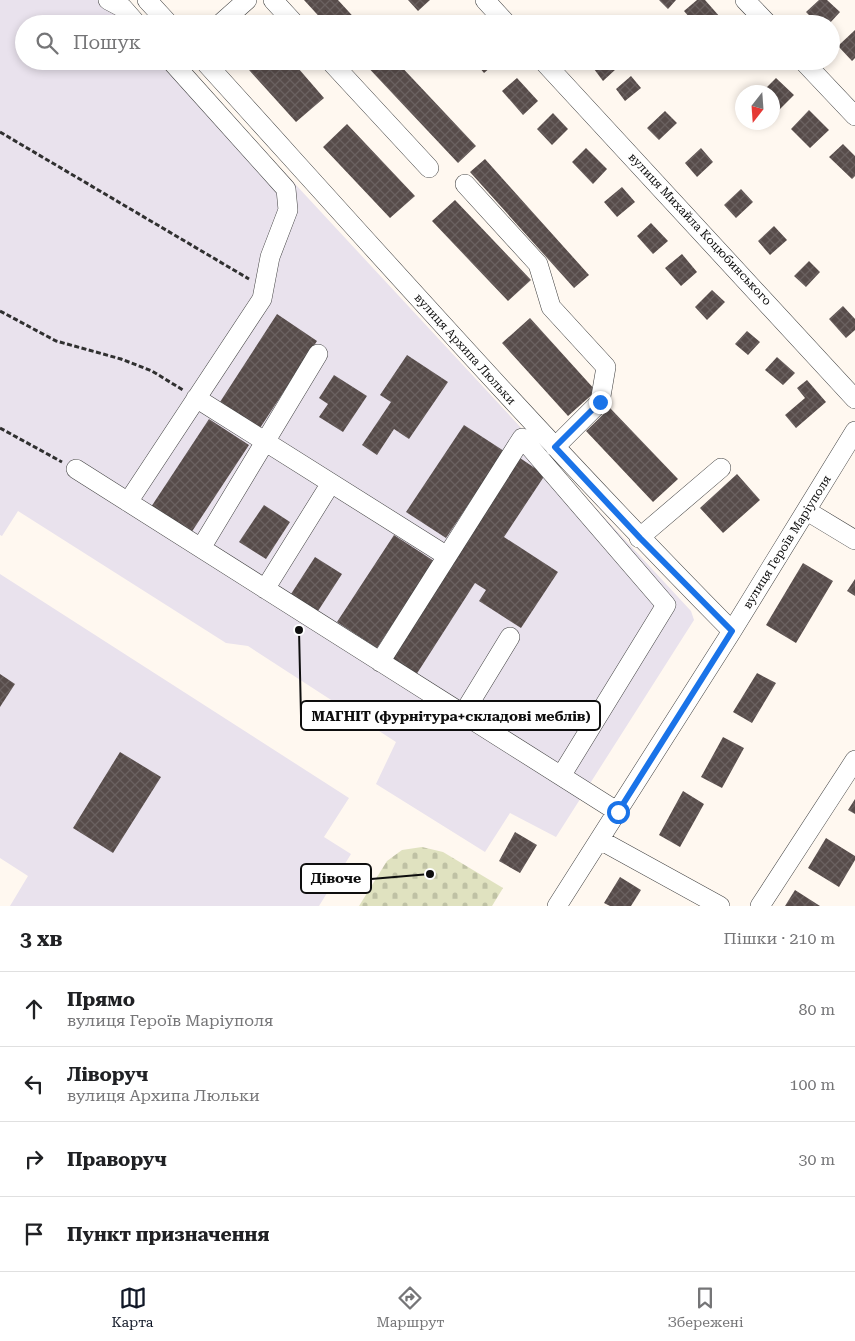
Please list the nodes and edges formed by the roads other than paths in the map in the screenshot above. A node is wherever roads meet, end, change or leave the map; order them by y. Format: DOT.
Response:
graph roads {
  1 [pos="108,0"];
  2 [pos="147,0"];
  3 [pos="247,0"];
  4 [pos="273,0"];
  5 [pos="485,0"];
  6 [pos="745,0"];
  7 [pos="129,15"];
  8 [pos="161,15"];
  9 [pos="230,15"];
  10 [pos="287,15"];
  11 [pos="499,15"];
  12 [pos="759,15"];
  13 [pos="179,70"];
  14 [pos="212,70"];
  15 [pos="338,70"];
  16 [pos="551,70"];
  17 [pos="812,70"];
  18 [pos="855,116"];
  19 [pos="429,168"];
  20 [pos="466,184"];
  21 [pos="318,354"];
  22 [pos="196,398"];
  23 [pos="855,399"];
  24 [pos="855,431"];
  25 [pos="265,442"];
  26 [pos="555,447"];
  27 [pos="721,468"];
  28 [pos="76,469"];
  29 [pos="332,483"];
  30 [pos="128,502"];
  31 [pos="807,511"];
  32 [pos="640,538"];
  33 [pos="855,540"];
  34 [pos="201,548"];
  35 [pos="447,556"];
  36 [pos="265,589"];
  37 [pos="732,631"];
  38 [pos="510,637"];
  39 [pos="380,662"];
  40 [pos="463,714"];
  41 [pos="855,760"];
  42 [pos="561,776"];
  43 [pos="618,812"];
  44 [pos="600,840"];
  45 [pos="557,906"];
  46 [pos="720,906"];
  47 [pos="760,906"];
  1 -- 7 [label="street"];
  2 -- 8 [label="street"];
  3 -- 9 [label="street"];
  4 -- 10 [label="street"];
  5 -- 11 [label="street"];
  6 -- 12 [label="street"];
  13 -- 22 [label="street"];
  14 -- 26 [label="street, вулиця Архипа Люльки"];
  15 -- 19 [label="street"];
  16 -- 23 [label="street, вулиця Михайла Коцюбинського"];
  17 -- 18 [label="street"];
  20 -- 26 [label="street"];
  21 -- 25 [label="street"];
  22 -- 25 [label="street"];
  22 -- 30 [label="street"];
  24 -- 31 [label="street, вулиця Героїв Маріуполя"];
  25 -- 29 [label="street"];
  25 -- 34 [label="street"];
  26 -- 32 [label="street, вулиця Архипа Люльки"];
  27 -- 32 [label="street"];
  28 -- 30 [label="street"];
  29 -- 35 [label="street"];
  29 -- 36 [label="street"];
  30 -- 34 [label="street"];
  31 -- 33 [label="street"];
  31 -- 37 [label="street, вулиця Героїв Маріуполя"];
  32 -- 37 [label="street, вулиця Архипа Люльки"];
  34 -- 36 [label="street"];
  35 -- 39 [label="street"];
  35 -- 42 [label="street"];
  36 -- 39 [label="street"];
  37 -- 43 [label="street, вулиця Героїв Маріуполя"];
  38 -- 40 [label="street"];
  39 -- 40 [label="street"];
  40 -- 42 [label="street"];
  41 -- 47 [label="street"];
  42 -- 43 [label="street"];
  43 -- 44 [label="street, вулиця Героїв Маріуполя"];
  44 -- 45 [label="street, вулиця Героїв Маріуполя"];
  44 -- 46 [label="street"];
}
